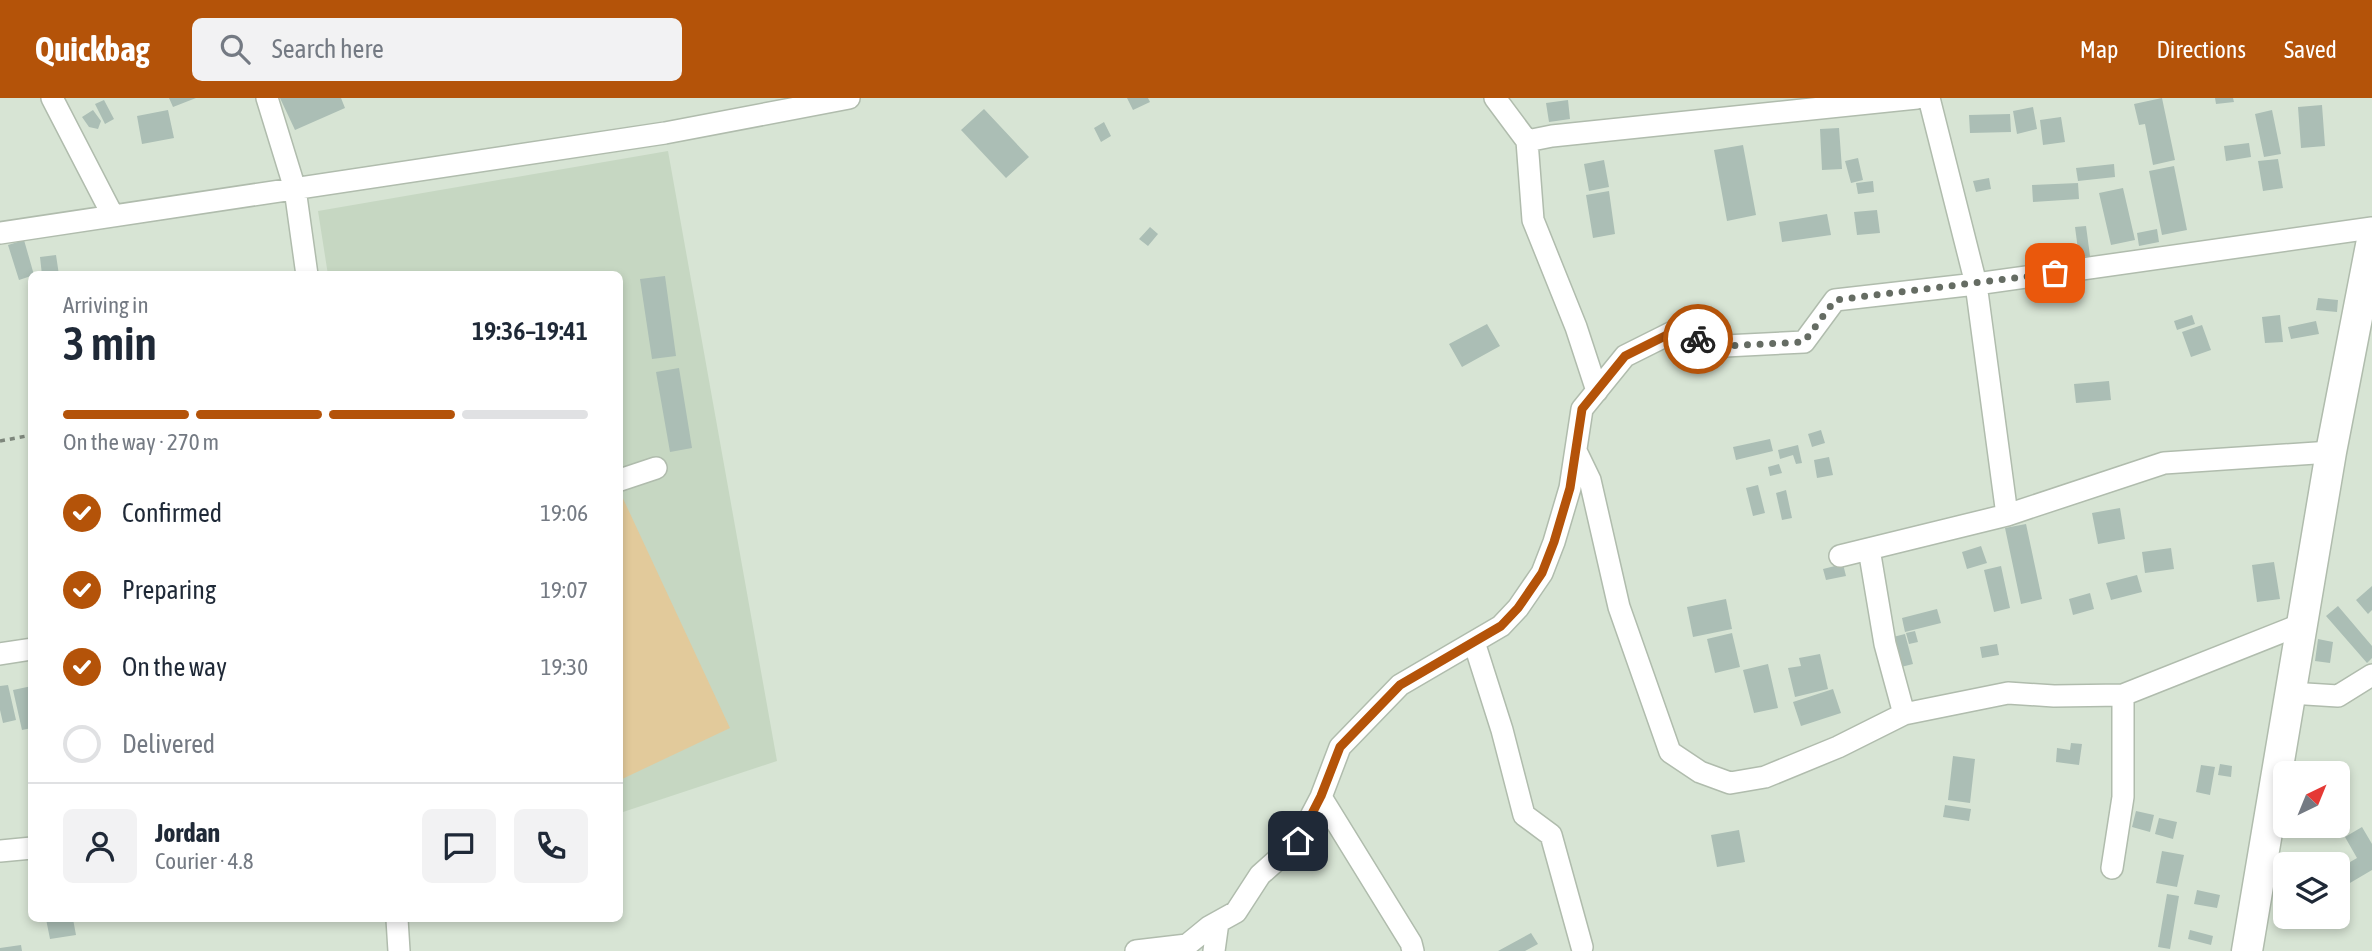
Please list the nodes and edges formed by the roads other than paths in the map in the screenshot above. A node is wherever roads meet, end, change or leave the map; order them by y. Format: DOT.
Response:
graph roads {
  1 [pos="52,98"];
  2 [pos="267,98"];
  3 [pos="849,98"];
  4 [pos="1495,98"];
  5 [pos="1917,98"];
  6 [pos="1929,98"];
  7 [pos="1527,141"];
  8 [pos="295,189"];
  9 [pos="113,216"];
  10 [pos="2372,228"];
  11 [pos="0,233"];
  12 [pos="2372,240"];
  13 [pos="306,271"];
  14 [pos="1976,284"];
  15 [pos="1597,391"];
  16 [pos="1576,452"];
  17 [pos="2331,452"];
  18 [pos="656,468"];
  19 [pos="623,479"];
  20 [pos="2007,515"];
  21 [pos="1869,549"];
  22 [pos="1840,556"];
  23 [pos="2302,624"];
  24 [pos="1474,642"];
  25 [pos="28,650"];
  26 [pos="0,654"];
  27 [pos="2372,675"];
  28 [pos="2290,693"];
  29 [pos="2123,695"];
  30 [pos="1905,714"];
  31 [pos="1321,796"];
  32 [pos="28,848"];
  33 [pos="0,851"];
  34 [pos="2112,868"];
  35 [pos="397,922"];
  36 [pos="1218,922"];
  37 [pos="1582,947"];
  38 [pos="399,951"];
  39 [pos="1136,951"];
  40 [pos="1214,951"];
  41 [pos="1413,951"];
  42 [pos="2247,951"];
  1 -- 9 [label="street"];
  2 -- 8 [label="street"];
  3 -- 8 [label="street"];
  4 -- 7 [label="street"];
  5 -- 7 [label="street"];
  6 -- 14 [label="street"];
  7 -- 15 [label="street"];
  8 -- 9 [label="street"];
  8 -- 13 [label="street"];
  9 -- 11 [label="street"];
  10 -- 14 [label="street"];
  12 -- 17 [label="street"];
  14 -- 15 [label="street"];
  14 -- 20 [label="street"];
  15 -- 16 [label="street"];
  16 -- 24 [label="street"];
  16 -- 30 [label="street"];
  17 -- 20 [label="street"];
  17 -- 23 [label="street"];
  18 -- 19 [label="street"];
  20 -- 21 [label="street"];
  21 -- 22 [label="street"];
  21 -- 30 [label="street"];
  23 -- 28 [label="street"];
  23 -- 29 [label="street"];
  24 -- 31 [label="street"];
  24 -- 37 [label="street"];
  25 -- 26 [label="street"];
  27 -- 28 [label="street"];
  28 -- 42 [label="street"];
  29 -- 30 [label="street"];
  29 -- 34 [label="street"];
  31 -- 36 [label="street"];
  31 -- 41 [label="street"];
  32 -- 33 [label="street"];
  35 -- 38 [label="street"];
  36 -- 39 [label="street"];
  36 -- 40 [label="street"];
}
